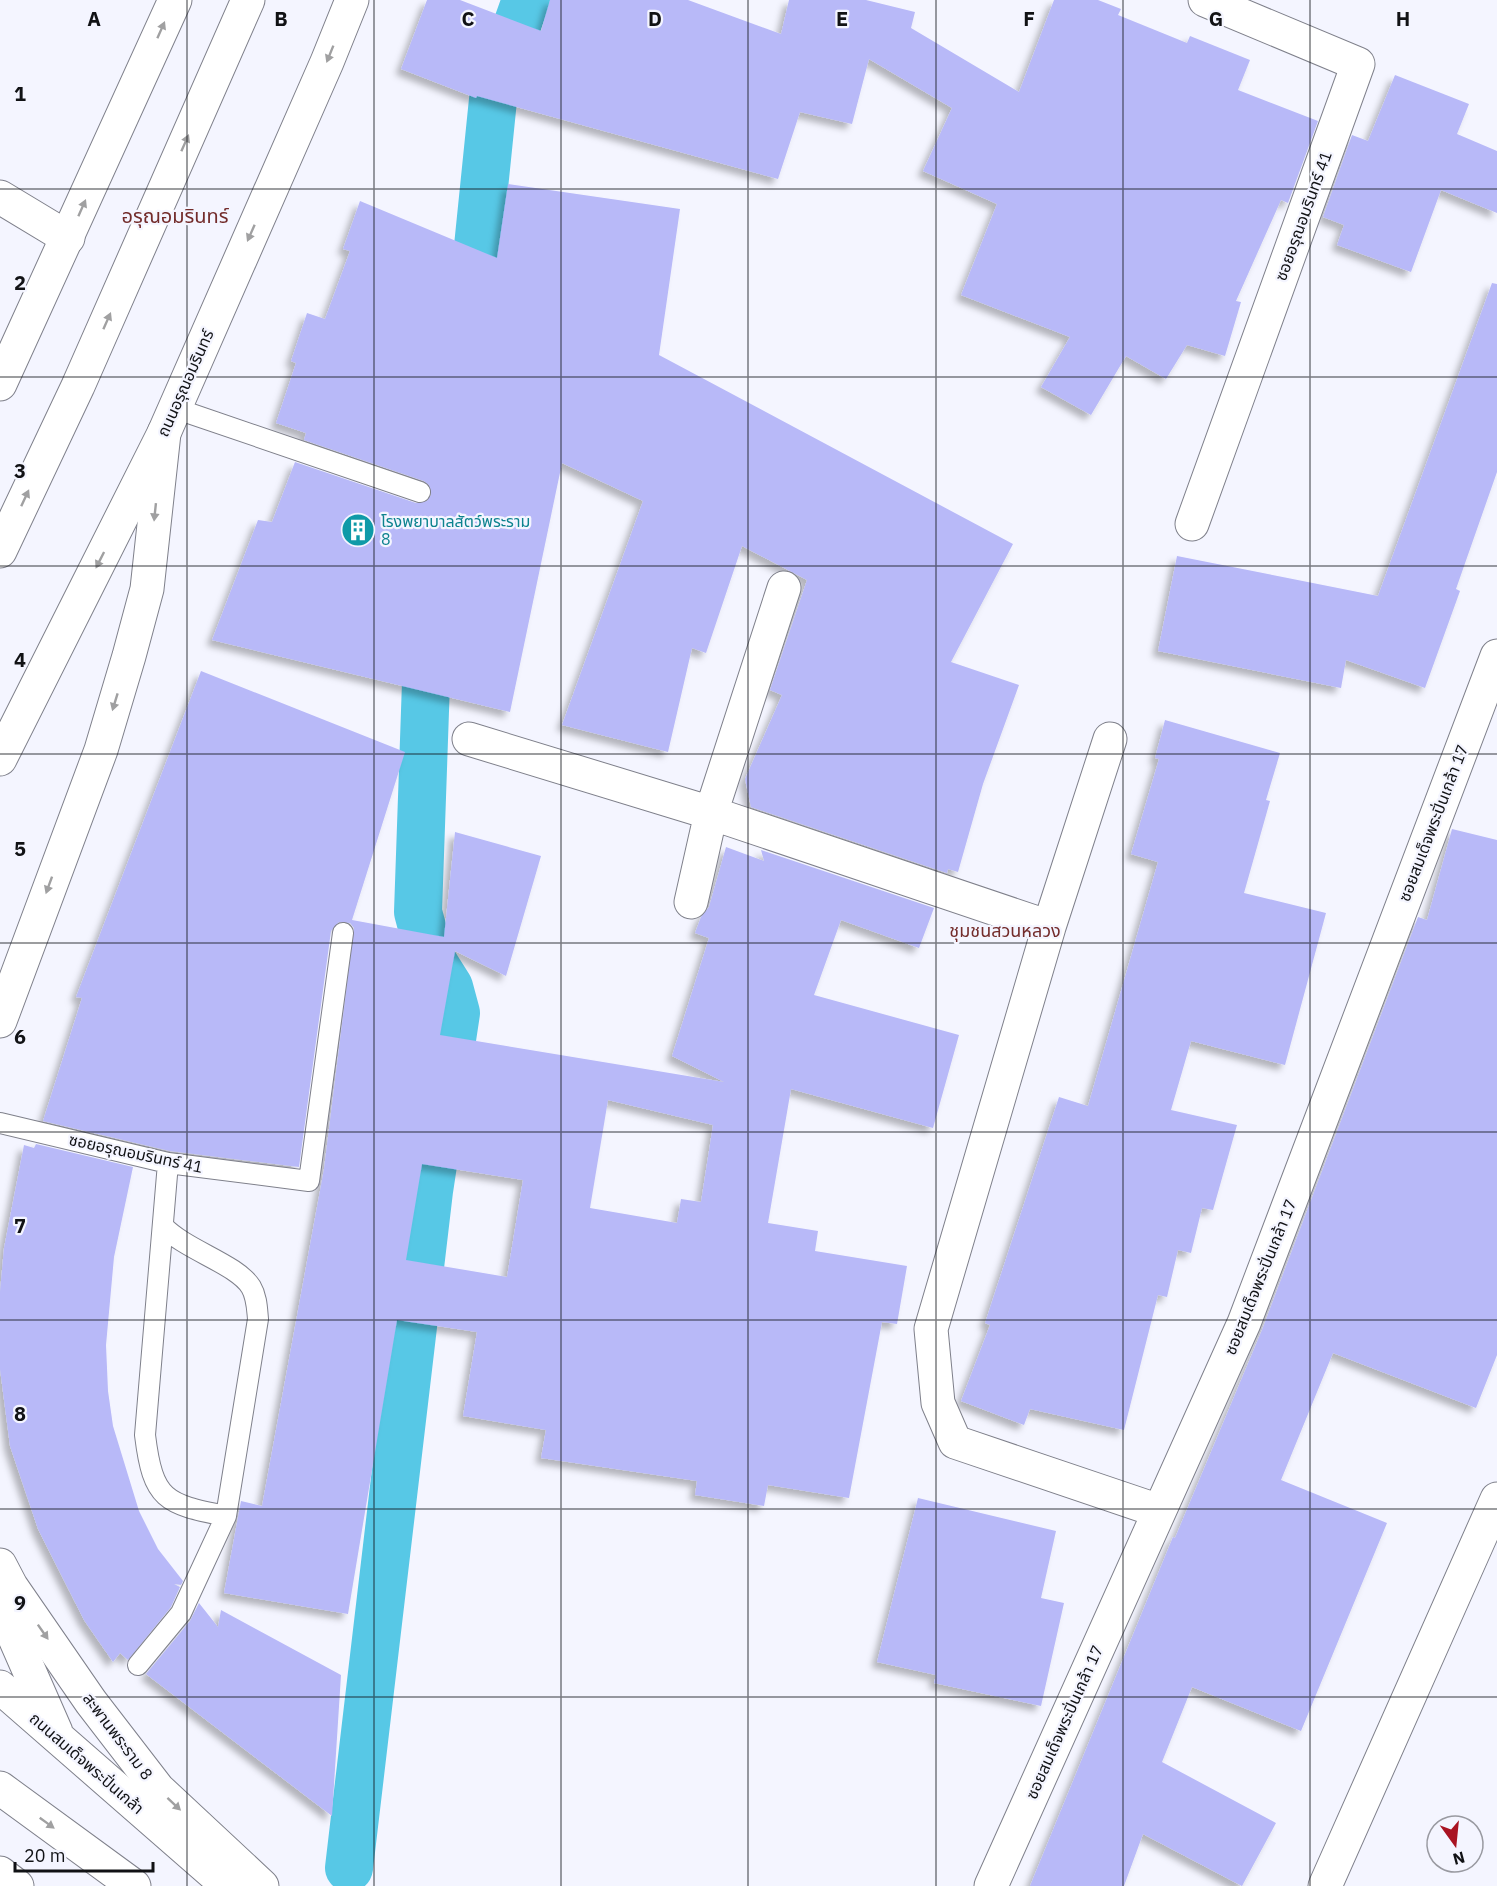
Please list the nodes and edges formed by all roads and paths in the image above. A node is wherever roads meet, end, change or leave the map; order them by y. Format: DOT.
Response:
graph roads {
  1 [pos="175,0"];
  2 [pos="248,0"];
  3 [pos="352,0"];
  4 [pos="1205,0"];
  5 [pos="0,197"];
  6 [pos="68,238"];
  7 [pos="31,318"];
  8 [pos="0,360"];
  9 [pos="0,384"];
  10 [pos="169,420"];
  11 [pos="420,492"];
  12 [pos="1192,524"];
  13 [pos="0,551"];
  14 [pos="784,588"];
  15 [pos="1497,656"];
  16 [pos="469,739"];
  17 [pos="1110,740"];
  18 [pos="0,759"];
  19 [pos="711,813"];
  20 [pos="691,902"];
  21 [pos="1048,927"];
  22 [pos="343,933"];
  23 [pos="0,1022"];
  24 [pos="0,1123"];
  25 [pos="168,1163"];
  26 [pos="163,1226"];
  27 [pos="1497,1499"];
  28 [pos="1159,1511"];
  29 [pos="226,1516"];
  30 [pos="0,1565"];
  31 [pos="0,1604"];
  32 [pos="138,1665"];
  33 [pos="0,1687"];
  34 [pos="60,1740"];
  35 [pos="0,1788"];
  36 [pos="0,1873"];
  37 [pos="16,1886"];
  38 [pos="135,1886"];
  39 [pos="228,1886"];
  40 [pos="262,1886"];
  41 [pos="991,1886"];
  42 [pos="1324,1886"];
  6 -- 1 [label="street, one-way"];
  13 -- 2 [label="street, one-way"];
  3 -- 10 [label="street, ถนนอรุณอมรินทร์, one-way"];
  4 -- 12 [label="street, ซอยอรุณอมรินทร์ 41"];
  5 -- 6 [label="street"];
  6 -- 7 [label="street"];
  7 -- 8 [label="street"];
  7 -- 9 [label="street"];
  10 -- 11 [label="lane"];
  10 -- 18 [label="street, ถนนอรุณอมรินทร์, one-way"];
  10 -- 23 [label="street, one-way"];
  14 -- 19 [label="street"];
  15 -- 28 [label="street, ซอยสมเด็จพระปิ่นเกล้า 17"];
  16 -- 19 [label="street"];
  17 -- 21 [label="street"];
  19 -- 20 [label="street"];
  19 -- 21 [label="street"];
  21 -- 28 [label="street"];
  22 -- 25 [label="lane, ซอยอรุณอมรินทร์ 41"];
  24 -- 25 [label="lane, ซอยอรุณอมรินทร์ 41"];
  25 -- 26 [label="lane"];
  26 -- 29 [label="lane"];
  26 -- 29 [label="lane"];
  27 -- 42 [label="street"];
  28 -- 41 [label="street, ซอยสมเด็จพระปิ่นเกล้า 17"];
  29 -- 32 [label="lane"];
  30 -- 40 [label="street, สะพานพระราม 8, one-way"];
  31 -- 34 [label="street"];
  33 -- 34 [label="street, ถนนสมเด็จพระปิ่นเกล้า"];
  34 -- 39 [label="street, ถนนสมเด็จพระปิ่นเกล้า"];
  35 -- 38 [label="street, one-way"];
  36 -- 37 [label="street"];
}
